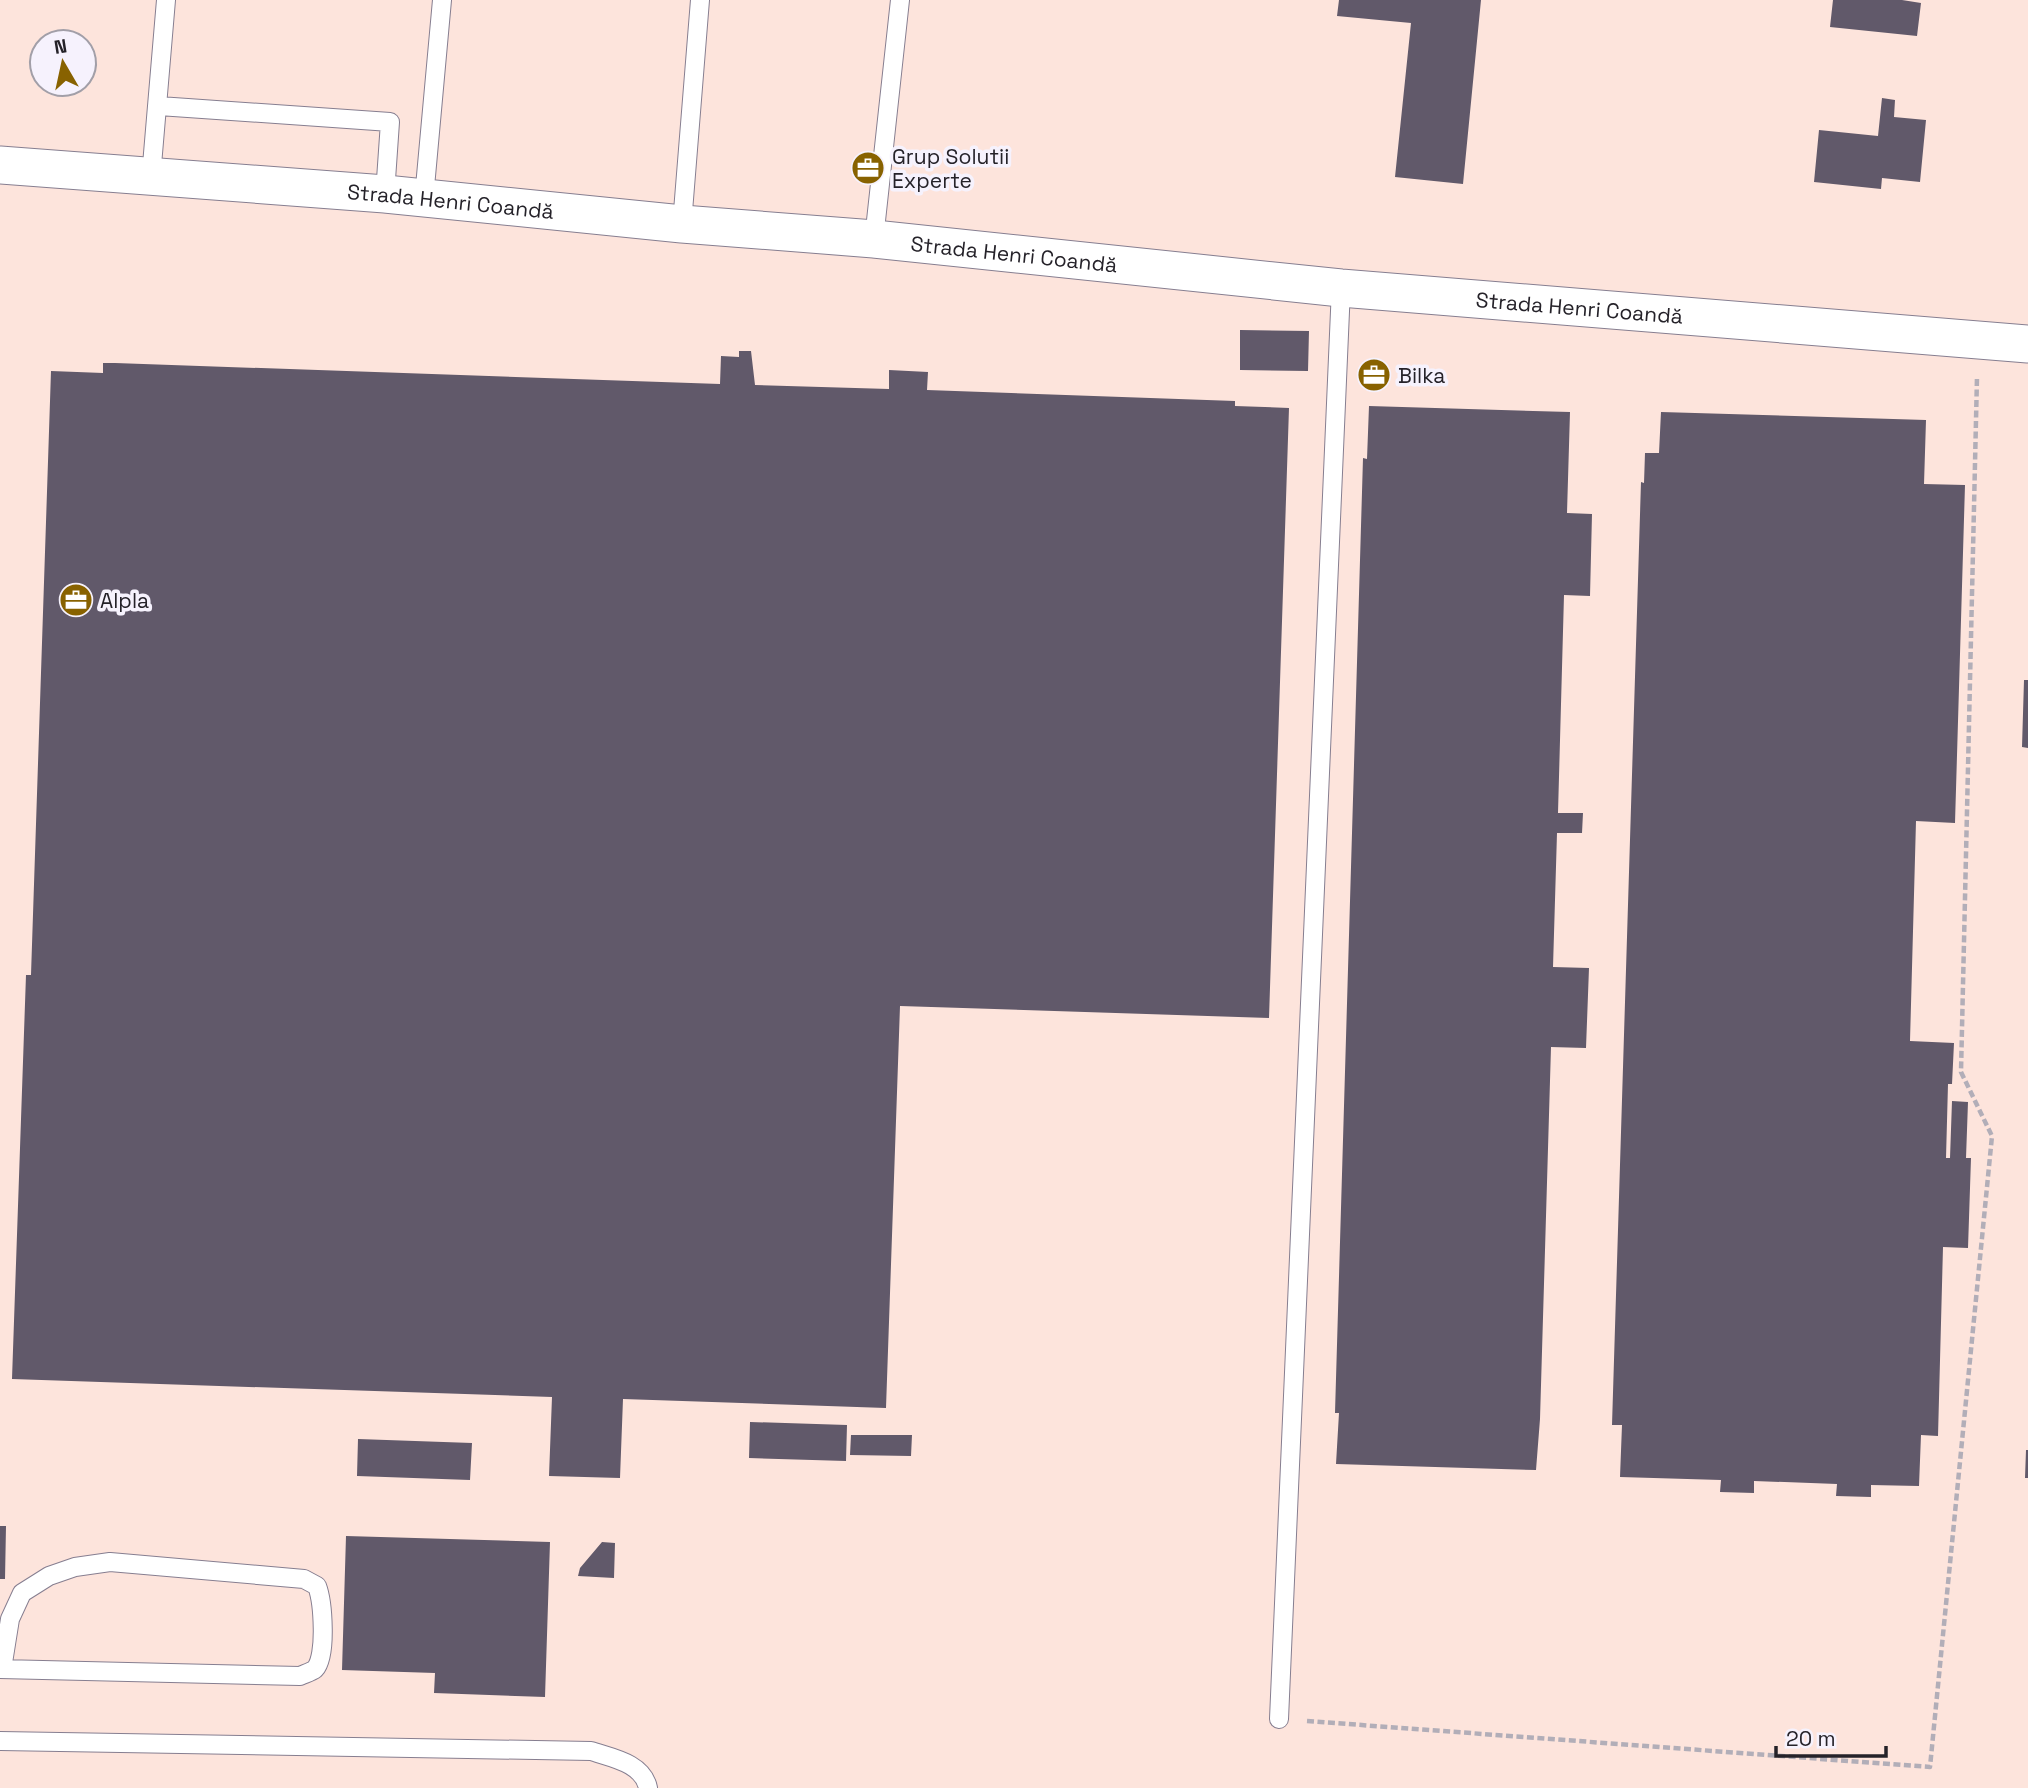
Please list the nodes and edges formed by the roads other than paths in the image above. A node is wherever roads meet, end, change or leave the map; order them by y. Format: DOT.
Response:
graph roads {
  1 [pos="166,0"];
  2 [pos="442,0"];
  3 [pos="700,0"];
  4 [pos="900,0"];
  5 [pos="159,106"];
  6 [pos="0,165"];
  7 [pos="151,177"];
  8 [pos="385,194"];
  9 [pos="424,198"];
  10 [pos="682,224"];
  11 [pos="874,239"];
  12 [pos="1341,288"];
  13 [pos="2028,344"];
  14 [pos="1,1669"];
  15 [pos="1279,1719"];
  16 [pos="0,1741"];
  17 [pos="648,1788"];
  1 -- 5 [label="lane"];
  2 -- 9 [label="lane"];
  3 -- 10 [label="lane"];
  4 -- 11 [label="lane"];
  5 -- 7 [label="lane"];
  5 -- 8 [label="lane"];
  6 -- 7 [label="street, Strada Henri Coandă"];
  7 -- 8 [label="street, Strada Henri Coandă"];
  8 -- 9 [label="street, Strada Henri Coandă"];
  9 -- 10 [label="street, Strada Henri Coandă"];
  10 -- 11 [label="street, Strada Henri Coandă"];
  11 -- 12 [label="street, Strada Henri Coandă"];
  12 -- 13 [label="street, Strada Henri Coandă"];
  12 -- 15 [label="lane"];
  14 -- 14 [label="lane"];
  16 -- 17 [label="lane"];
}
